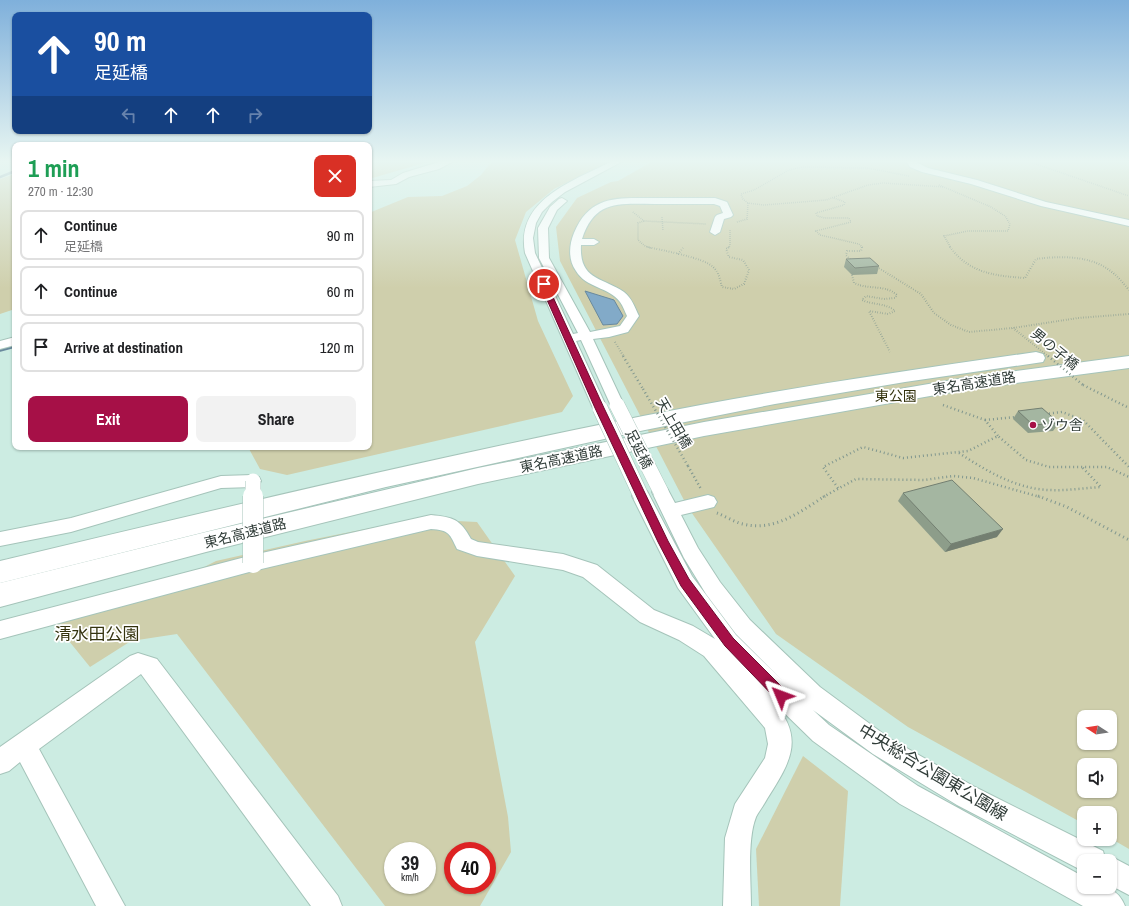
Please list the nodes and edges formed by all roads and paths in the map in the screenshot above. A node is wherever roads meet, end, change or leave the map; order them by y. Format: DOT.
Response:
graph roads {
  1 [pos="545,203"];
  2 [pos="559,203"];
  3 [pos="608,203"];
  4 [pos="623,203"];
  5 [pos="722,203"];
  6 [pos="748,203"];
  7 [pos="750,203"];
  8 [pos="797,203"];
  9 [pos="845,203"];
  10 [pos="982,203"];
  11 [pos="1042,203"];
  12 [pos="592,213"];
  13 [pos="606,215"];
  14 [pos="662,217"];
  15 [pos="644,221"];
  16 [pos="663,222"];
  17 [pos="717,222"];
  18 [pos="1129,223"];
  19 [pos="729,224"];
  20 [pos="663,231"];
  21 [pos="576,242"];
  22 [pos="594,242"];
  23 [pos="683,248"];
  24 [pos="678,254"];
  25 [pos="853,262"];
  26 [pos="874,264"];
  27 [pos="852,275"];
  28 [pos="1129,290"];
  29 [pos="1129,314"];
  30 [pos="1013,328"];
  31 [pos="609,333"];
  32 [pos="585,336"];
  33 [pos="568,338"];
  34 [pos="12,342"];
  35 [pos="0,345"];
  36 [pos="1129,347"];
  37 [pos="890,352"];
  38 [pos="1129,362"];
  39 [pos="943,405"];
  40 [pos="1129,408"];
  41 [pos="1039,414"];
  42 [pos="1023,416"];
  43 [pos="985,420"];
  44 [pos="998,436"];
  45 [pos="958,452"];
  46 [pos="1082,467"];
  47 [pos="1129,467"];
  48 [pos="1129,477"];
  49 [pos="838,488"];
  50 [pos="657,500"];
  51 [pos="708,502"];
  52 [pos="0,539"];
  53 [pos="1129,540"];
  54 [pos="253,562"];
  55 [pos="0,572"];
  56 [pos="0,595"];
  57 [pos="0,630"];
  58 [pos="24,746"];
  59 [pos="0,762"];
  60 [pos="1080,854"];
  61 [pos="1117,874"];
  62 [pos="1129,881"];
  63 [pos="111,906"];
  64 [pos="328,906"];
  65 [pos="737,906"];
  66 [pos="1111,906"];
  1 -- 33 [label="street, 足延橋"];
  2 -- 32 [label="street"];
  3 -- 12 [label="street"];
  4 -- 15 [label="path"];
  5 -- 17 [label="street"];
  6 -- 19 [label="path"];
  7 -- 8 [label="path"];
  9 -- 25 [label="path"];
  10 -- 28 [label="path"];
  11 -- 18 [label="street"];
  12 -- 13 [label="street"];
  12 -- 21 [label="street"];
  14 -- 16 [label="path"];
  15 -- 16 [label="path"];
  15 -- 24 [label="path"];
  16 -- 17 [label="path"];
  16 -- 20 [label="path"];
  17 -- 19 [label="path"];
  19 -- 24 [label="path"];
  21 -- 22 [label="street"];
  21 -- 31 [label="street"];
  23 -- 24 [label="path"];
  26 -- 30 [label="path"];
  27 -- 37 [label="path"];
  29 -- 30 [label="path"];
  30 -- 40 [label="path, 男の子橋, bridge"];
  31 -- 32 [label="street"];
  31 -- 51 [label="path, 天上田橋, bridge"];
  32 -- 33 [label="street"];
  32 -- 50 [label="street, 足延橋, bridge"];
  33 -- 50 [label="street, 足延橋, bridge"];
  34 -- 35 [label="street"];
  36 -- 55 [label="highway, 東名高速道路"];
  38 -- 56 [label="highway, 東名高速道路"];
  39 -- 43 [label="path"];
  41 -- 47 [label="path"];
  42 -- 43 [label="path"];
  43 -- 44 [label="path"];
  44 -- 45 [label="path"];
  44 -- 46 [label="path"];
  45 -- 46 [label="path"];
  45 -- 49 [label="path"];
  46 -- 48 [label="path"];
  49 -- 51 [label="path, 天上田橋"];
  49 -- 53 [label="path, 天上田橋"];
  50 -- 51 [label="street"];
  50 -- 60 [label="street, 中央総合公園東公園線"];
  50 -- 66 [label="street"];
  52 -- 54 [label="street, bridge"];
  54 -- 57 [label="street"];
  54 -- 65 [label="street"];
  58 -- 59 [label="street"];
  58 -- 63 [label="street"];
  58 -- 64 [label="street"];
  61 -- 62 [label="street"];
}
